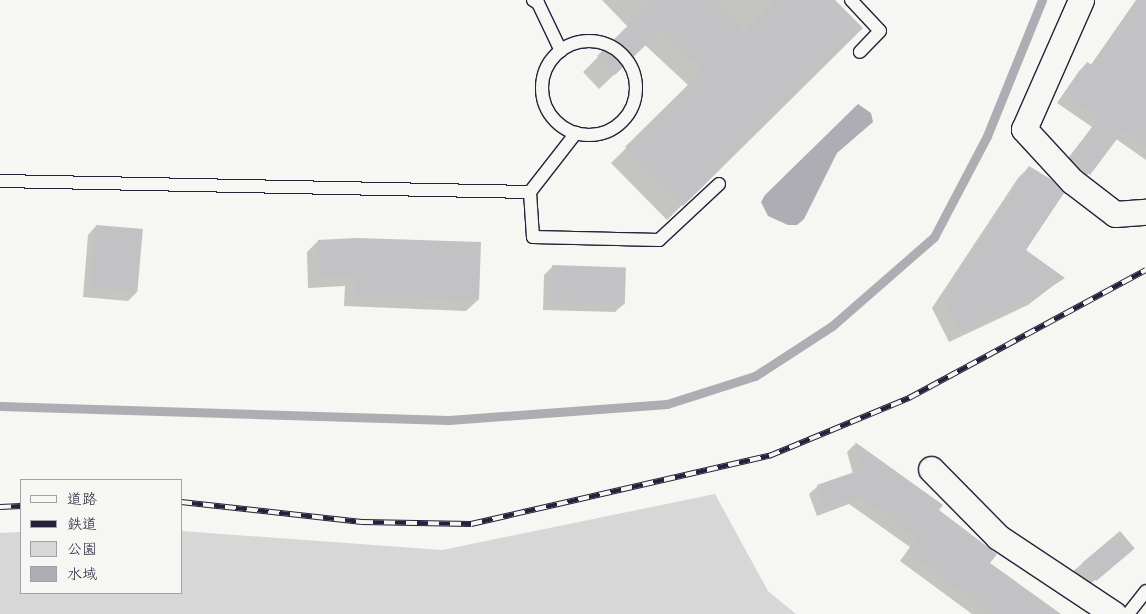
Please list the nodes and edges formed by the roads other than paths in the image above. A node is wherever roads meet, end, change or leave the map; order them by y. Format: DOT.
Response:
graph roads {
  1 [pos="533,0"];
  2 [pos="851,0"];
  3 [pos="1081,0"];
  4 [pos="561,51"];
  5 [pos="860,52"];
  6 [pos="576,133"];
  7 [pos="0,181"];
  8 [pos="719,184"];
  9 [pos="530,192"];
  10 [pos="1146,212"];
  11 [pos="931,469"];
  12 [pos="1146,591"];
  13 [pos="1114,614"];
  14 [pos="1128,614"];
  1 -- 4 [label="lane"];
  2 -- 5 [label="lane"];
  3 -- 10 [label="street"];
  4 -- 6 [label="lane"];
  4 -- 6 [label="lane"];
  6 -- 9 [label="lane"];
  7 -- 9 [label="lane"];
  8 -- 9 [label="lane"];
  11 -- 13 [label="street"];
  12 -- 14 [label="lane"];
}
